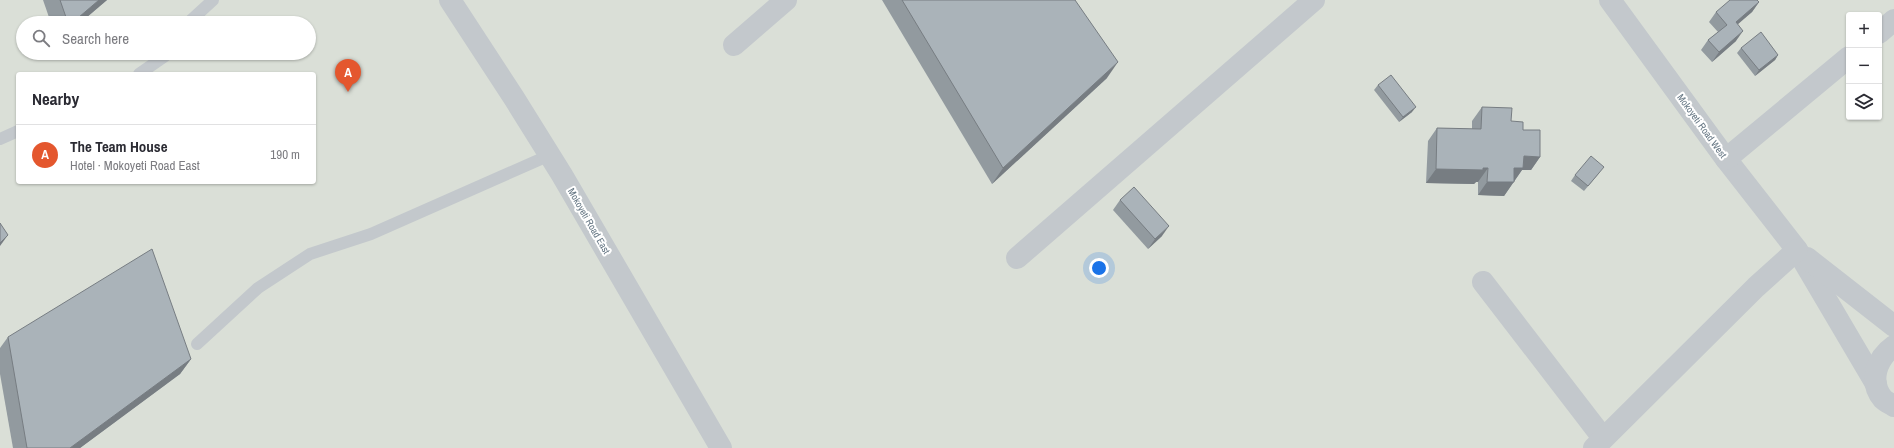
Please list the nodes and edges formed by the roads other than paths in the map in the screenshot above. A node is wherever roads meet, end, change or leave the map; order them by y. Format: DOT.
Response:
graph roads {
  1 [pos="213,0"];
  2 [pos="450,0"];
  3 [pos="786,0"];
  4 [pos="1314,0"];
  5 [pos="1610,0"];
  6 [pos="196,16"];
  7 [pos="1894,20"];
  8 [pos="1882,30"];
  9 [pos="734,45"];
  10 [pos="1846,59"];
  11 [pos="158,60"];
  12 [pos="142,72"];
  13 [pos="16,132"];
  14 [pos="0,139"];
  15 [pos="550,155"];
  16 [pos="1726,159"];
  17 [pos="1797,250"];
  18 [pos="1017,258"];
  19 [pos="1483,282"];
  20 [pos="1894,326"];
  21 [pos="196,344"];
  22 [pos="1894,346"];
  23 [pos="1876,384"];
  24 [pos="1894,406"];
  25 [pos="1599,443"];
  26 [pos="721,448"];
  1 -- 6 [label="lane"];
  2 -- 15 [label="street, Mokoyeti Road East"];
  3 -- 9 [label="street"];
  4 -- 18 [label="street"];
  5 -- 16 [label="street, Mokoyeti Road West"];
  7 -- 8 [label="street"];
  10 -- 16 [label="street"];
  11 -- 12 [label="lane"];
  13 -- 14 [label="lane"];
  15 -- 21 [label="lane"];
  15 -- 26 [label="street, Mokoyeti Road East"];
  16 -- 17 [label="street, Mokoyeti Road West"];
  17 -- 20 [label="street, Mokoyeti Road West"];
  17 -- 23 [label="street, Mokoyeti Road West"];
  17 -- 25 [label="street"];
  19 -- 25 [label="street"];
  22 -- 23 [label="street"];
  23 -- 24 [label="street, Mokoyeti Road West"];
}
